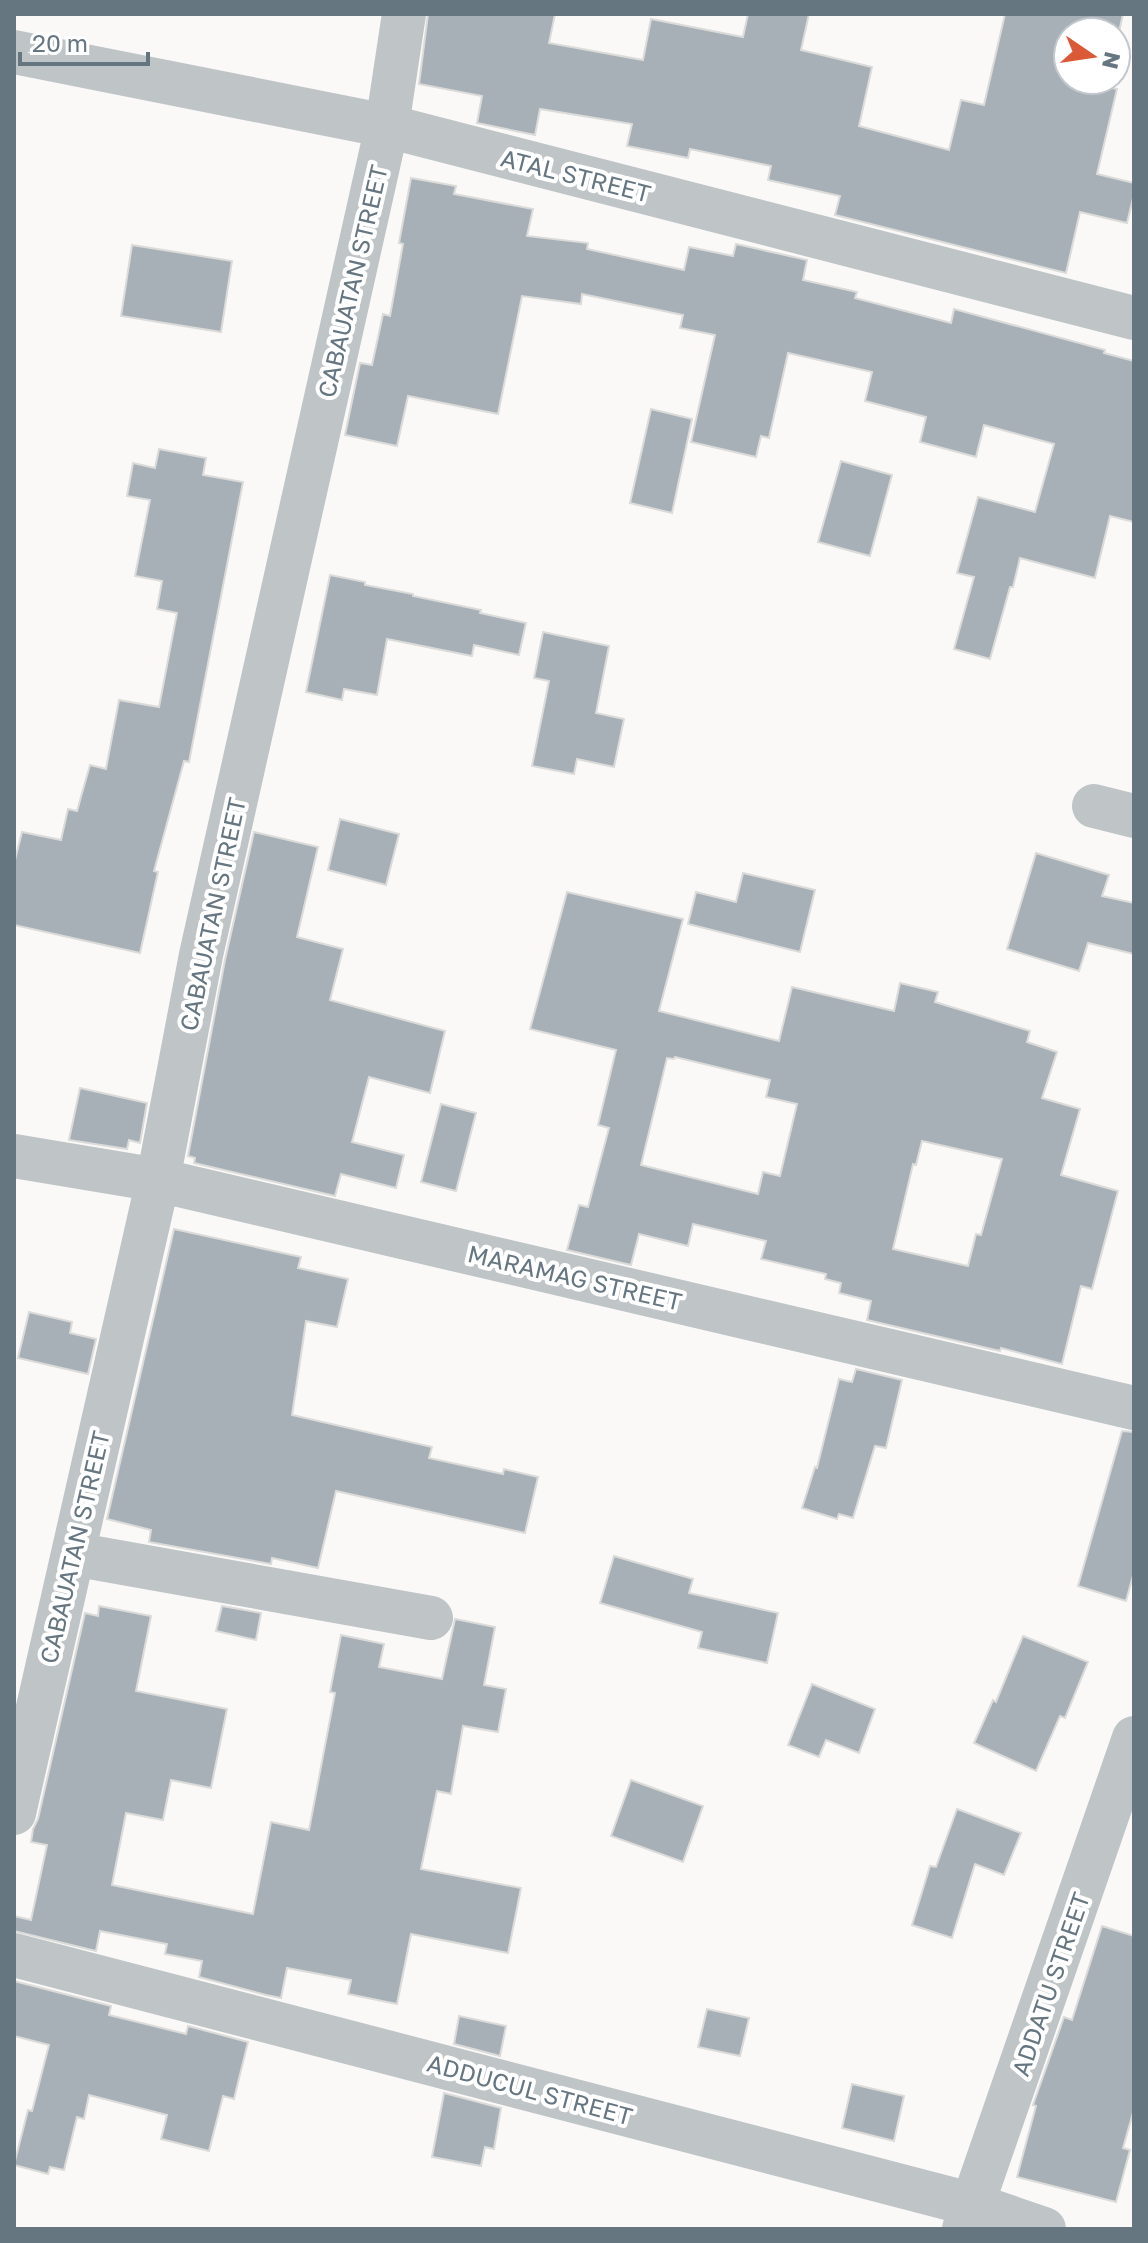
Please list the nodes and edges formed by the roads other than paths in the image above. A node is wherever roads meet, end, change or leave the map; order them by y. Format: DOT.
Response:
graph roads {
  1 [pos="404,14"];
  2 [pos="14,52"];
  3 [pos="387,126"];
  4 [pos="1134,318"];
  5 [pos="14,1156"];
  6 [pos="158,1180"];
  7 [pos="1134,1408"];
  8 [pos="73,1554"];
  9 [pos="431,1618"];
  10 [pos="1134,1738"];
  11 [pos="14,1813"];
  12 [pos="14,1955"];
  13 [pos="969,2217"];
  14 [pos="1044,2229"];
  1 -- 3 [label="street, CABAUATAN STREET"];
  2 -- 3 [label="street, ATAL STREET"];
  3 -- 4 [label="street, ATAL STREET"];
  3 -- 6 [label="street, CABAUATAN STREET"];
  5 -- 6 [label="street, MARAMAG STREET"];
  6 -- 7 [label="street, MARAMAG STREET"];
  6 -- 8 [label="street, CABAUATAN STREET"];
  8 -- 9 [label="street"];
  8 -- 11 [label="street, CABAUATAN STREET"];
  10 -- 13 [label="street, ADDATU STREET"];
  12 -- 13 [label="street, ADDUCUL STREET"];
  13 -- 14 [label="street, ADDUCUL STREET"];
}
